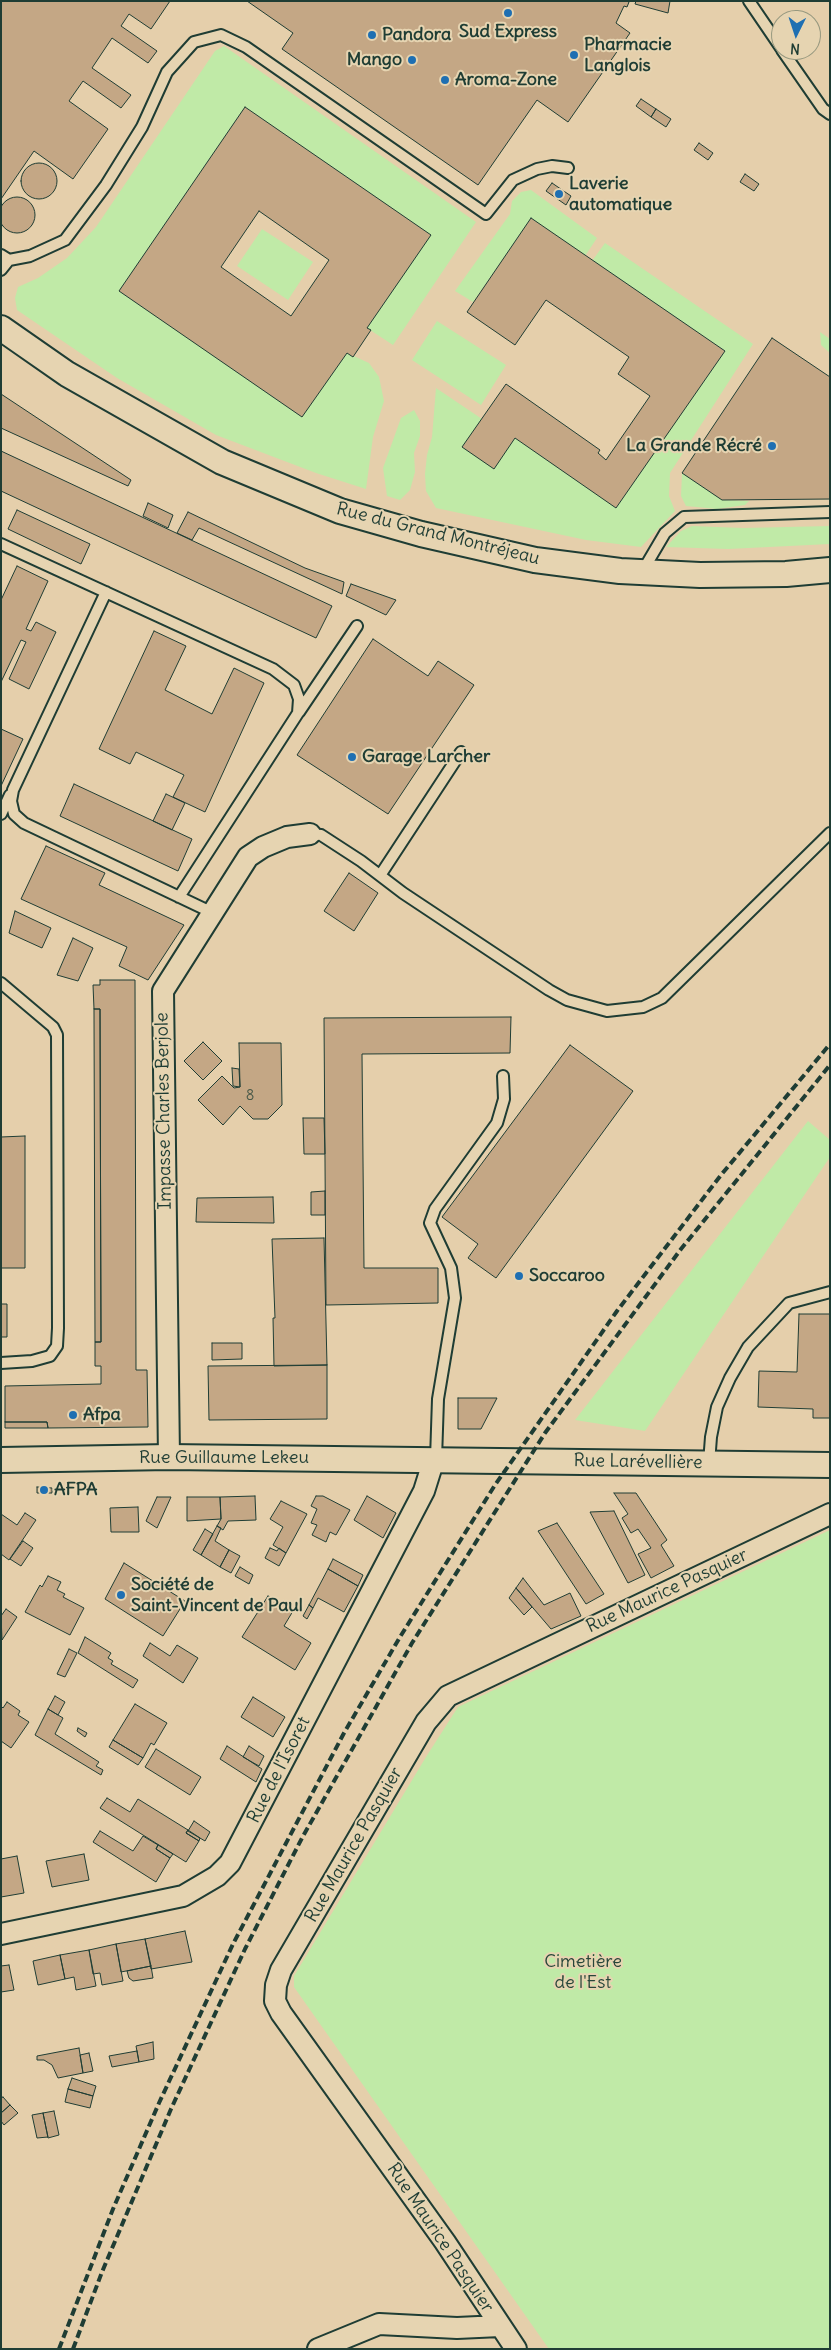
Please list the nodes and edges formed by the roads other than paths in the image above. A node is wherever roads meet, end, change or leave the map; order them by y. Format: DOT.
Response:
graph roads {
  1 [pos="749,1"];
  2 [pos="771,33"];
  3 [pos="790,60"];
  4 [pos="830,114"];
  5 [pos="568,168"];
  6 [pos="5,257"];
  7 [pos="1,270"];
  8 [pos="1,328"];
  9 [pos="830,512"];
  10 [pos="1,544"];
  11 [pos="830,570"];
  12 [pos="642,572"];
  13 [pos="106,592"];
  14 [pos="357,626"];
  15 [pos="298,712"];
  16 [pos="462,752"];
  17 [pos="13,790"];
  18 [pos="1,814"];
  19 [pos="830,833"];
  20 [pos="310,834"];
  21 [pos="381,874"];
  22 [pos="179,897"];
  23 [pos="212,913"];
  24 [pos="1,983"];
  25 [pos="503,1076"];
  26 [pos="830,1292"];
  27 [pos="1,1363"];
  28 [pos="169,1457"];
  29 [pos="439,1459"];
  30 [pos="1,1460"];
  31 [pos="710,1463"];
  32 [pos="830,1464"];
  33 [pos="830,1514"];
  34 [pos="1,1934"];
  35 [pos="500,2326"];
  36 [pos="318,2349"];
  37 [pos="516,2349"];
  1 -- 2 [label="lane"];
  3 -- 4 [label="lane"];
  5 -- 6 [label="lane"];
  6 -- 7 [label="lane"];
  8 -- 12 [label="street, Rue du Grand Montréjeau"];
  9 -- 12 [label="lane"];
  10 -- 13 [label="lane"];
  11 -- 12 [label="street, Rue du Grand Montréjeau"];
  13 -- 15 [label="lane"];
  13 -- 17 [label="lane"];
  14 -- 15 [label="lane"];
  15 -- 22 [label="lane"];
  16 -- 21 [label="lane"];
  17 -- 18 [label="lane"];
  17 -- 22 [label="lane"];
  19 -- 21 [label="lane"];
  20 -- 21 [label="lane"];
  20 -- 23 [label="street, Impasse Charles Berjole"];
  22 -- 23 [label="lane"];
  23 -- 28 [label="street, Impasse Charles Berjole"];
  24 -- 27 [label="lane"];
  25 -- 29 [label="lane"];
  26 -- 31 [label="lane"];
  28 -- 29 [label="street, Rue Guillaume Lekeu"];
  28 -- 30 [label="street, Rue Guillaume Lekeu"];
  29 -- 31 [label="street, Rue Larévellière"];
  29 -- 34 [label="street, Rue de l'Isoret"];
  31 -- 32 [label="street, Rue Larévellière"];
  33 -- 35 [label="street, Rue Maurice Pasquier"];
  35 -- 36 [label="street"];
  35 -- 37 [label="street, Rue Maurice Pasquier"];
}
